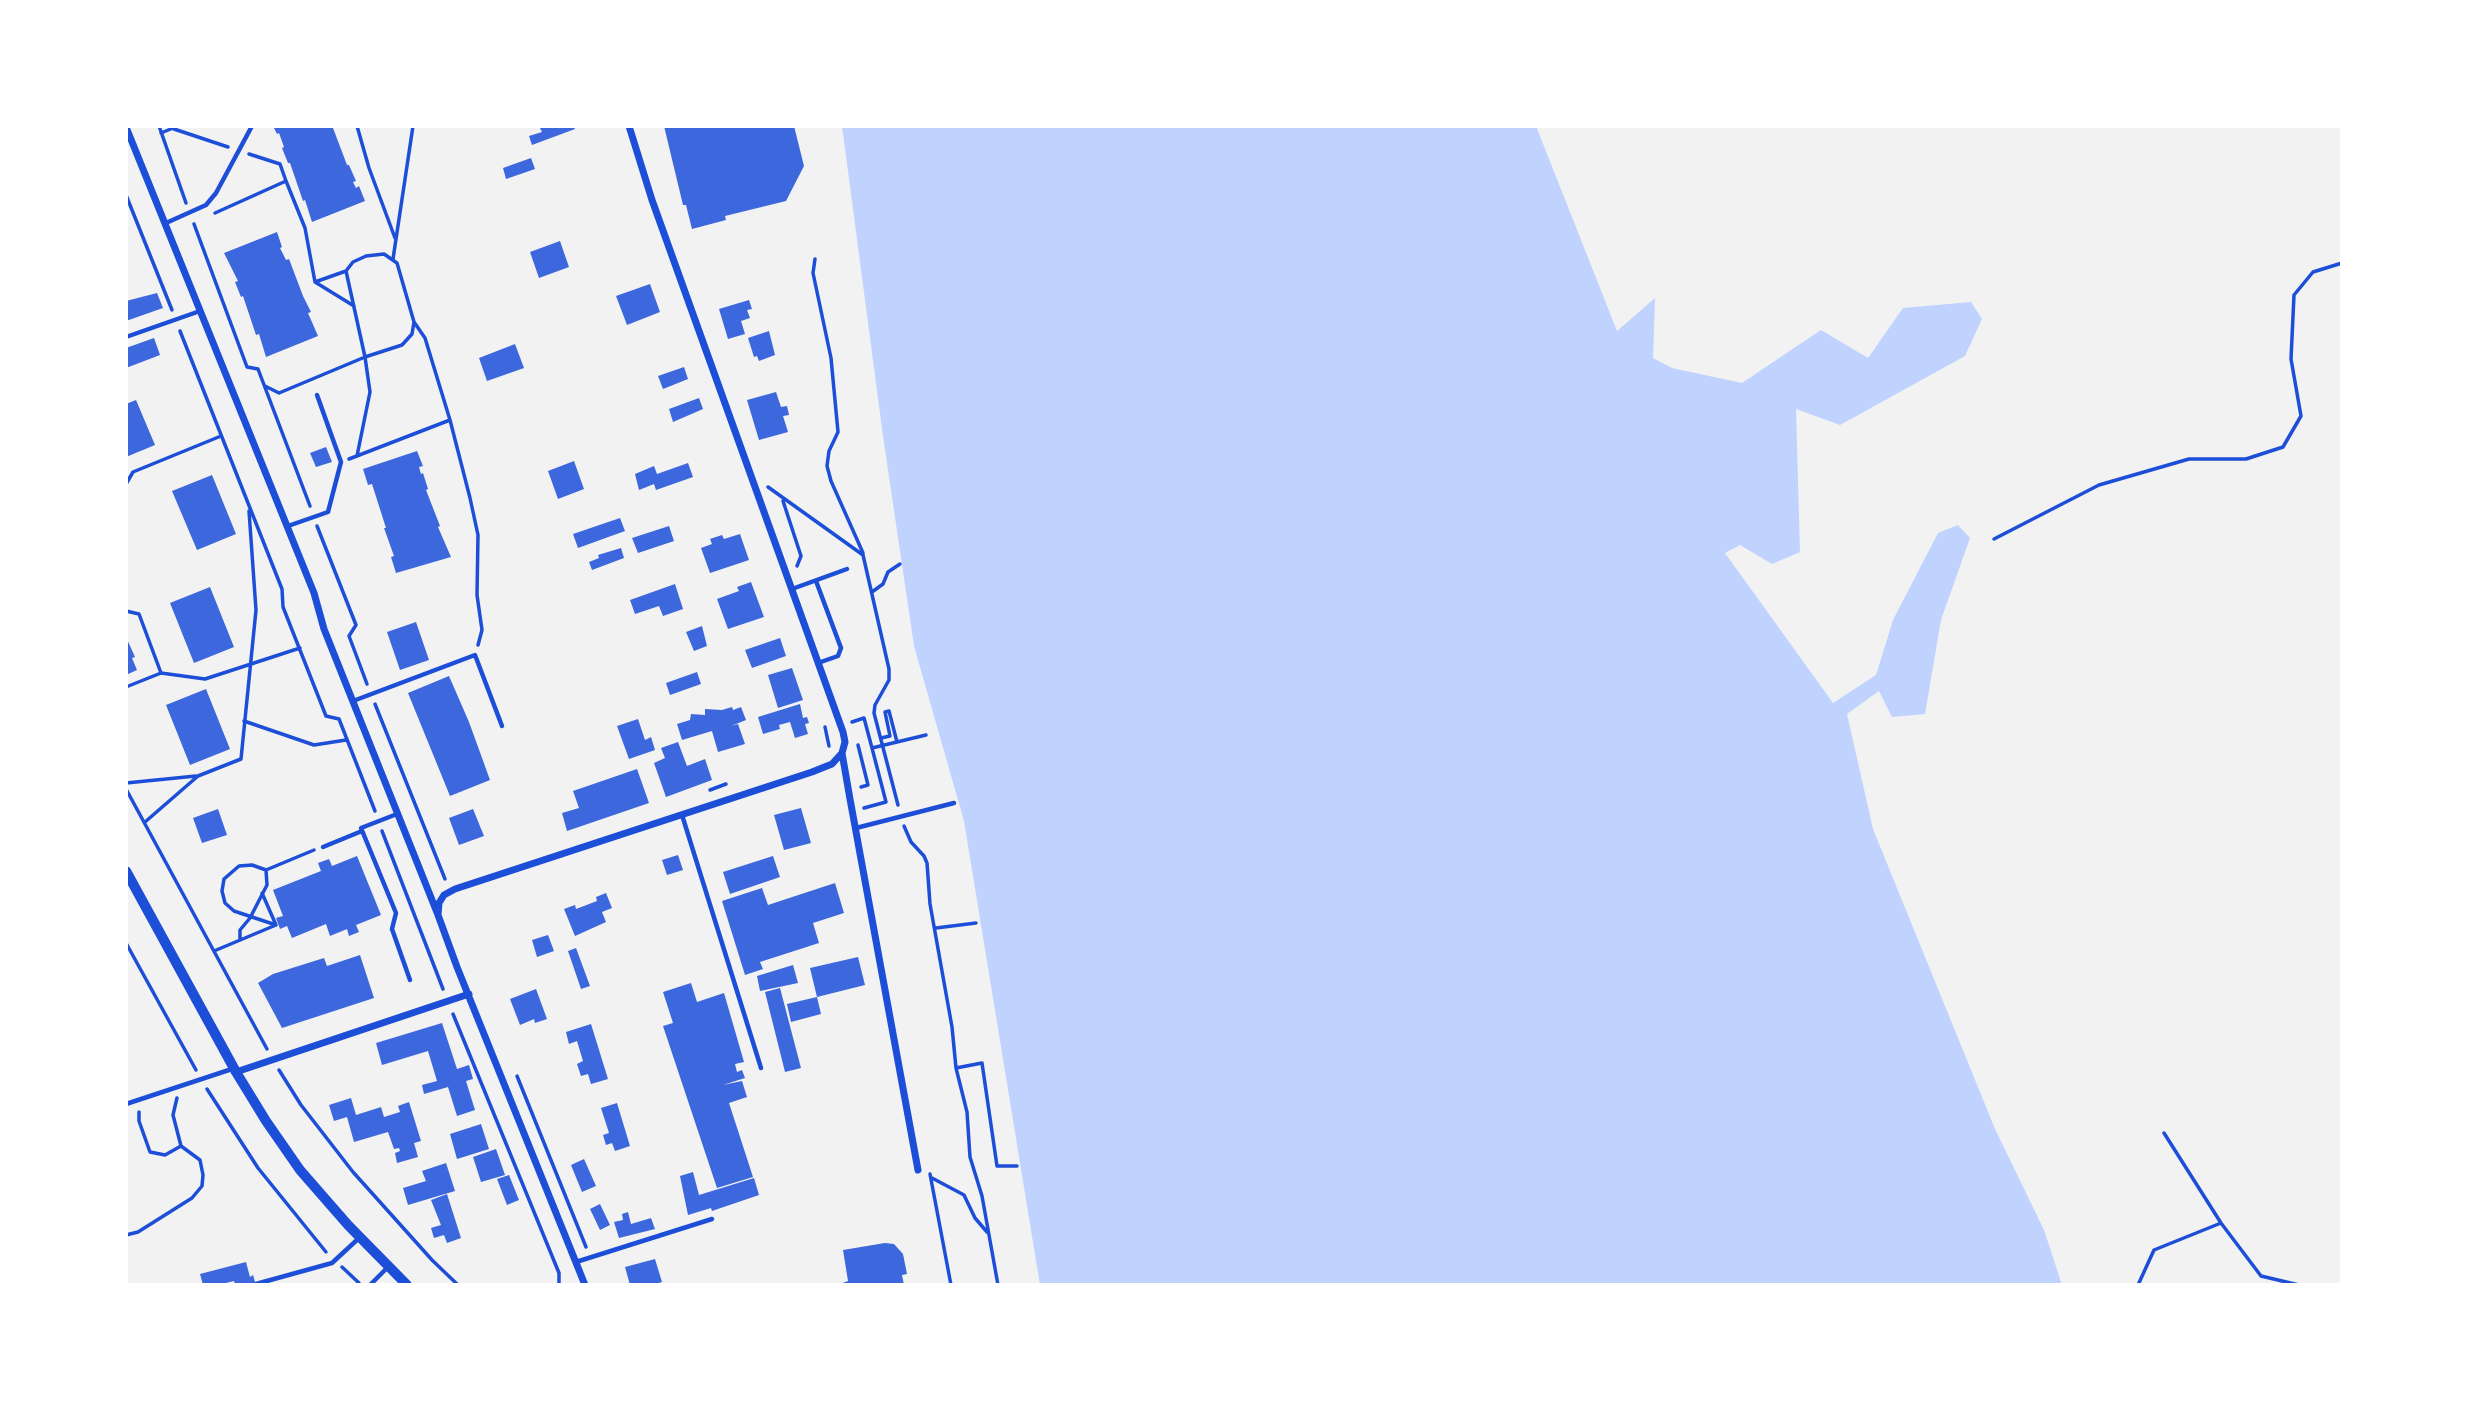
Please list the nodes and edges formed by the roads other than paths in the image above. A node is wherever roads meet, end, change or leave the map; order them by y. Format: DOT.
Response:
graph roads {
  1 [pos="252,126"];
  2 [pos="629,126"];
  3 [pos="126,127"];
  4 [pos="130,146"];
  5 [pos="166,223"];
  6 [pos="201,311"];
  7 [pos="126,337"];
  8 [pos="317,395"];
  9 [pos="287,527"];
  10 [pos="847,569"];
  11 [pos="816,580"];
  12 [pos="792,589"];
  13 [pos="818,663"];
  14 [pos="352,701"];
  15 [pos="502,726"];
  16 [pos="842,753"];
  17 [pos="954,803"];
  18 [pos="397,814"];
  19 [pos="682,814"];
  20 [pos="856,828"];
  21 [pos="362,831"];
  22 [pos="323,847"];
  23 [pos="126,871"];
  24 [pos="438,915"];
  25 [pos="410,980"];
  26 [pos="469,994"];
  27 [pos="761,1069"];
  28 [pos="235,1070"];
  29 [pos="126,1104"];
  30 [pos="918,1170"];
  31 [pos="712,1219"];
  32 [pos="360,1237"];
  33 [pos="576,1262"];
  34 [pos="388,1267"];
  35 [pos="256,1284"];
  36 [pos="370,1285"];
  37 [pos="407,1285"];
  38 [pos="585,1285"];
  1 -- 5 [label="lane"];
  2 -- 12 [label="street"];
  3 -- 4 [label="street"];
  4 -- 5 [label="street"];
  5 -- 6 [label="street"];
  6 -- 7 [label="lane"];
  6 -- 9 [label="street"];
  8 -- 9 [label="lane"];
  9 -- 14 [label="street"];
  10 -- 11 [label="lane"];
  11 -- 12 [label="lane"];
  11 -- 13 [label="lane"];
  12 -- 13 [label="street"];
  13 -- 16 [label="street"];
  14 -- 15 [label="lane"];
  14 -- 18 [label="street"];
  16 -- 19 [label="street"];
  16 -- 20 [label="street"];
  17 -- 20 [label="lane"];
  18 -- 21 [label="lane"];
  18 -- 24 [label="street"];
  19 -- 24 [label="street"];
  19 -- 27 [label="lane"];
  20 -- 30 [label="street"];
  21 -- 22 [label="lane"];
  21 -- 25 [label="lane"];
  23 -- 28 [label="main road"];
  24 -- 26 [label="street"];
  26 -- 28 [label="street"];
  26 -- 33 [label="street"];
  28 -- 29 [label="lane"];
  28 -- 32 [label="main road"];
  31 -- 33 [label="lane"];
  32 -- 34 [label="main road"];
  32 -- 35 [label="lane"];
  33 -- 38 [label="street"];
  34 -- 36 [label="lane"];
  34 -- 37 [label="main road"];
}
